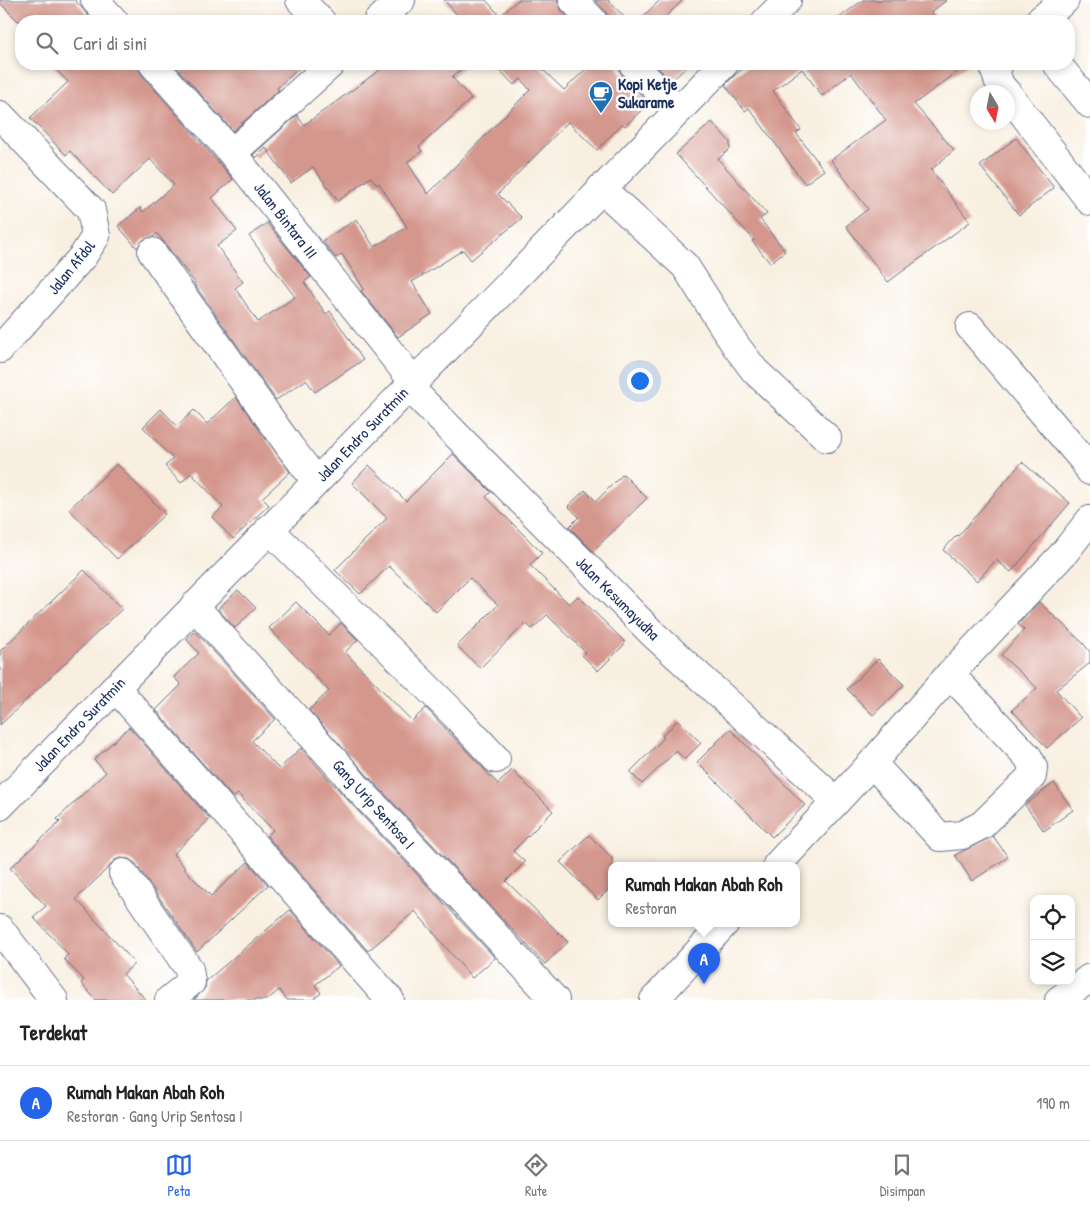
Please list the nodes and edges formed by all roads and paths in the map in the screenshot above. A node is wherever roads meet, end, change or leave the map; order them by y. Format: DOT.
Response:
graph roads {
  1 [pos="95,0"];
  2 [pos="300,0"];
  3 [pos="401,0"];
  4 [pos="573,0"];
  5 [pos="787,0"];
  6 [pos="1065,0"];
  7 [pos="109,15"];
  8 [pos="316,15"];
  9 [pos="385,15"];
  10 [pos="587,15"];
  11 [pos="772,15"];
  12 [pos="1046,15"];
  13 [pos="158,70"];
  14 [pos="324,70"];
  15 [pos="639,70"];
  16 [pos="718,70"];
  17 [pos="996,70"];
  18 [pos="1062,70"];
  19 [pos="1000,85"];
  20 [pos="1015,103"];
  21 [pos="1090,104"];
  22 [pos="678,111"];
  23 [pos="0,115"];
  24 [pos="232,153"];
  25 [pos="601,188"];
  26 [pos="1090,201"];
  27 [pos="152,252"];
  28 [pos="970,328"];
  29 [pos="1,345"];
  30 [pos="411,384"];
  31 [pos="827,438"];
  32 [pos="1088,460"];
  33 [pos="316,481"];
  34 [pos="1090,520"];
  35 [pos="269,529"];
  36 [pos="194,606"];
  37 [pos="950,674"];
  38 [pos="115,687"];
  39 [pos="496,759"];
  40 [pos="872,763"];
  41 [pos="836,801"];
  42 [pos="0,806"];
  43 [pos="780,862"];
  44 [pos="123,874"];
  45 [pos="722,927"];
  46 [pos="0,929"];
  47 [pos="1090,978"];
  48 [pos="661,997"];
  49 [pos="1064,999"];
  50 [pos="54,1000"];
  51 [pos="169,1000"];
  52 [pos="390,1000"];
  53 [pos="555,1000"];
  1 -- 7 [label="street"];
  2 -- 8 [label="street"];
  3 -- 9 [label="street"];
  4 -- 10 [label="street"];
  5 -- 11 [label="street"];
  6 -- 12 [label="street"];
  13 -- 24 [label="street, Jalan Bintara III"];
  14 -- 24 [label="street"];
  15 -- 22 [label="street"];
  16 -- 22 [label="street, Jalan Endro Suratmin"];
  17 -- 19 [label="street"];
  18 -- 21 [label="street"];
  20 -- 26 [label="street"];
  22 -- 25 [label="street, Jalan Endro Suratmin"];
  23 -- 29 [label="street, Jalan Afdol"];
  24 -- 30 [label="street, Jalan Bintara III"];
  25 -- 30 [label="street, Jalan Endro Suratmin"];
  25 -- 31 [label="street"];
  27 -- 33 [label="street"];
  28 -- 32 [label="street"];
  30 -- 33 [label="street, Jalan Endro Suratmin"];
  30 -- 41 [label="street, Jalan Kesumayudha"];
  33 -- 35 [label="street, Jalan Endro Suratmin"];
  34 -- 37 [label="street"];
  35 -- 36 [label="street, Jalan Endro Suratmin"];
  35 -- 39 [label="street"];
  36 -- 38 [label="street, Jalan Endro Suratmin"];
  36 -- 53 [label="street, Gang Urip Sentosa I"];
  37 -- 40 [label="street"];
  37 -- 40 [label="street"];
  38 -- 42 [label="street, Jalan Endro Suratmin"];
  38 -- 52 [label="street"];
  40 -- 41 [label="street"];
  41 -- 43 [label="street"];
  44 -- 51 [label="street"];
  45 -- 48 [label="street"];
  46 -- 50 [label="street"];
  47 -- 49 [label="street"];
}
